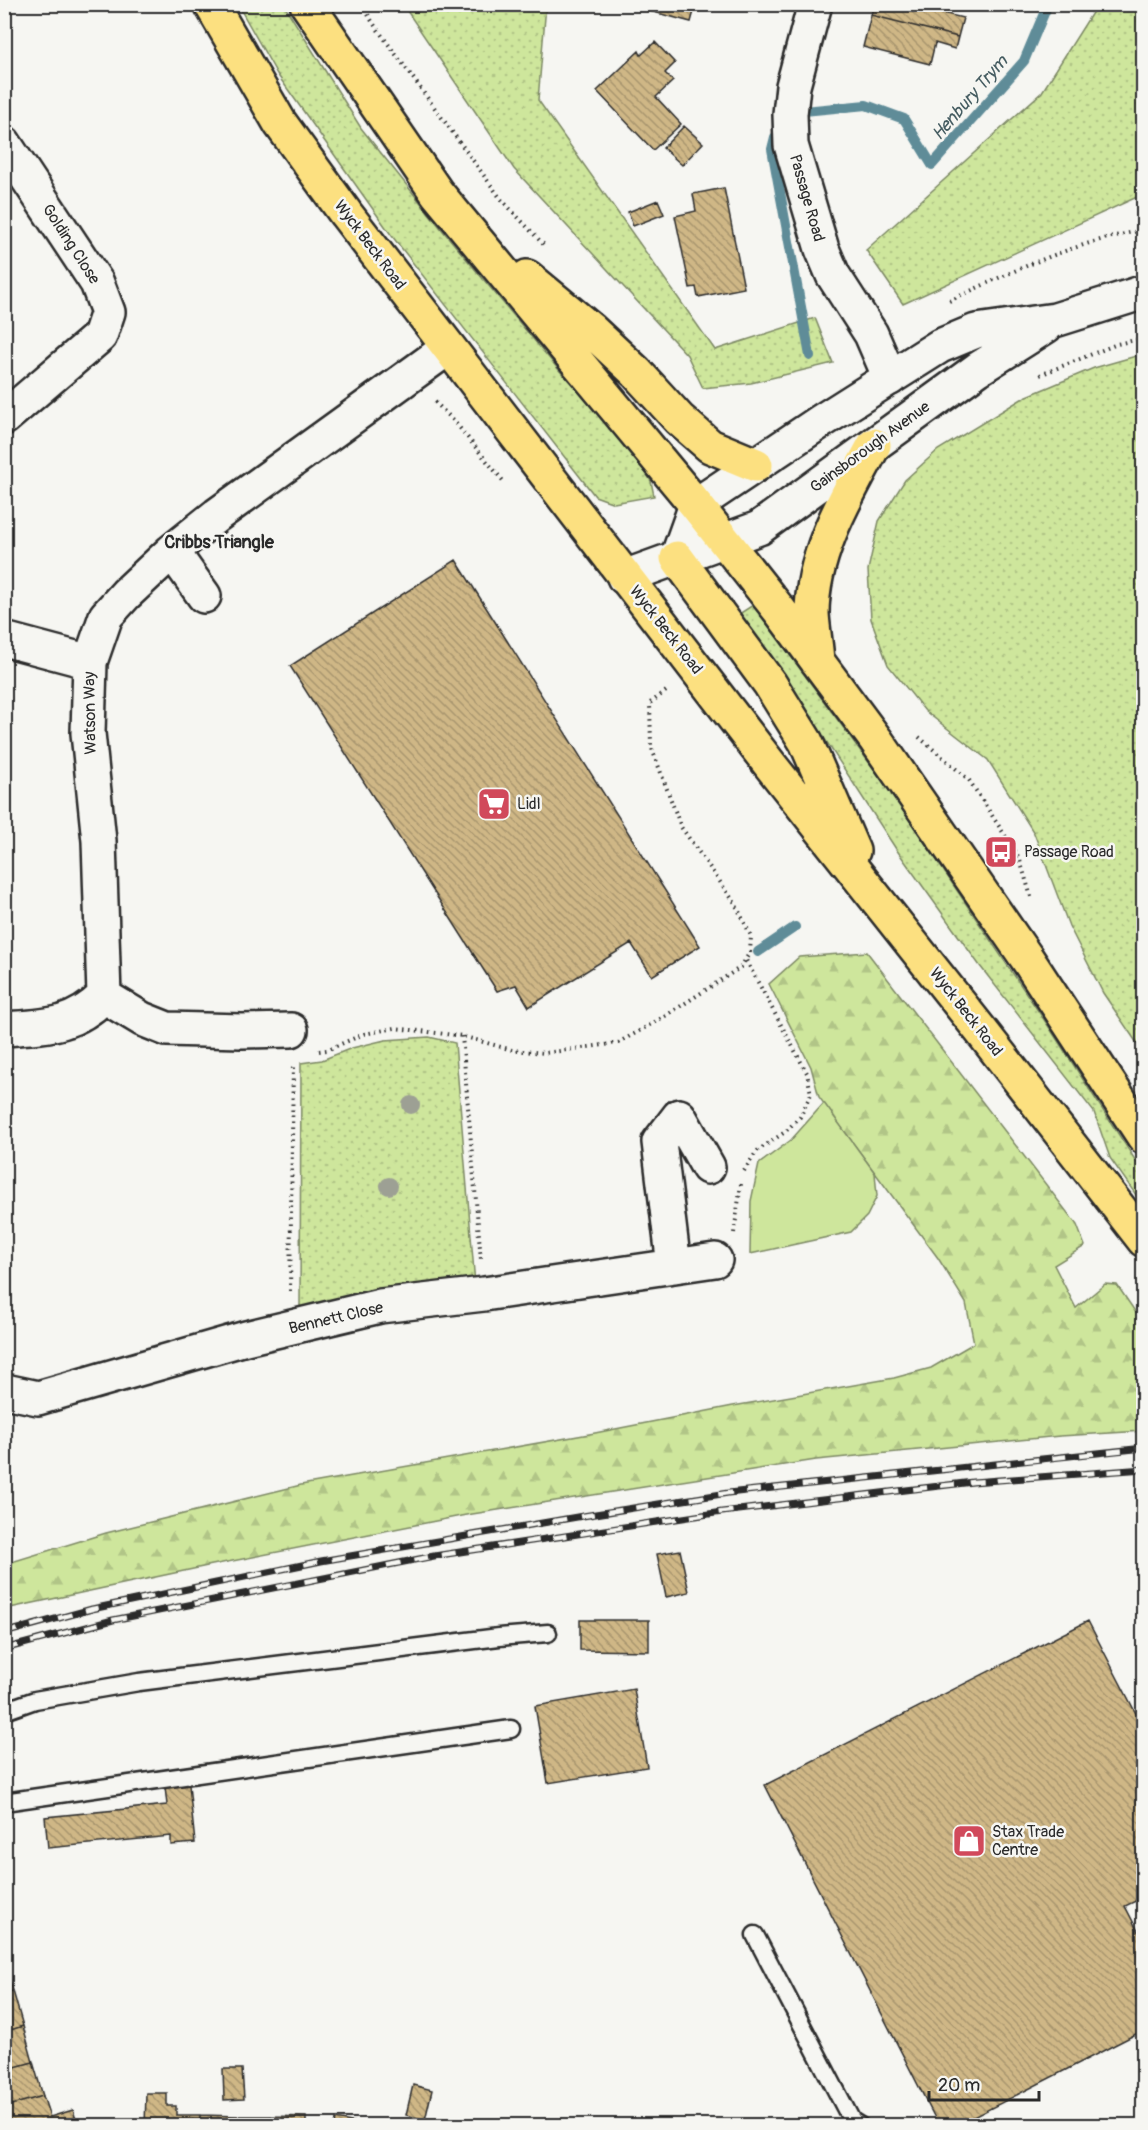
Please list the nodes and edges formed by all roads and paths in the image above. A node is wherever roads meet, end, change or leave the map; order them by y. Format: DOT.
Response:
graph roads {
  1 [pos="211,4"];
  2 [pos="307,4"];
  3 [pos="362,4"];
  4 [pos="815,4"];
  5 [pos="4,143"];
  6 [pos="464,224"];
  7 [pos="1143,230"];
  8 [pos="548,249"];
  9 [pos="1143,292"];
  10 [pos="944,303"];
  11 [pos="1055,320"];
  12 [pos="1143,338"];
  13 [pos="448,348"];
  14 [pos="890,378"];
  15 [pos="1031,380"];
  16 [pos="4,418"];
  17 [pos="874,445"];
  18 [pos="756,465"];
  19 [pos="696,505"];
  20 [pos="724,541"];
  21 [pos="172,551"];
  22 [pos="677,558"];
  23 [pos="624,577"];
  24 [pos="204,596"];
  25 [pos="4,639"];
  26 [pos="90,662"];
  27 [pos="818,662"];
  28 [pos="672,686"];
  29 [pos="911,729"];
  30 [pos="871,891"];
  31 [pos="1033,902"];
  32 [pos="746,959"];
  33 [pos="104,996"];
  34 [pos="4,1029"];
  35 [pos="462,1036"];
  36 [pos="292,1042"];
  37 [pos="1143,1137"];
  38 [pos="708,1167"];
  39 [pos="1143,1240"];
  40 [pos="715,1260"];
  41 [pos="674,1266"];
  42 [pos="484,1294"];
  43 [pos="290,1329"];
  44 [pos="4,1391"];
  45 [pos="548,1633"];
  46 [pos="4,1711"];
  47 [pos="511,1729"];
  48 [pos="4,1802"];
  49 [pos="755,1935"];
  50 [pos="860,2126"];
  1 -- 13 [label="main road, Wyck Beck Road"];
  2 -- 6 [label="main road"];
  3 -- 8 [label="path"];
  4 -- 14 [label="street, Passage Road"];
  5 -- 16 [label="street, Golding Close"];
  6 -- 18 [label="main road"];
  6 -- 19 [label="main road"];
  7 -- 10 [label="path"];
  9 -- 11 [label="street, Gainsborough Avenue"];
  11 -- 14 [label="street, Gainsborough Avenue"];
  11 -- 17 [label="street, Gainsborough Avenue"];
  12 -- 15 [label="path"];
  13 -- 21 [label="street, Watson Way"];
  13 -- 23 [label="main road, Wyck Beck Road"];
  14 -- 18 [label="street, Gainsborough Avenue"];
  17 -- 20 [label="street, Gainsborough Avenue"];
  17 -- 27 [label="main road"];
  18 -- 19 [label="street, Gainsborough Avenue"];
  19 -- 20 [label="main road"];
  19 -- 22 [label="street"];
  20 -- 22 [label="street, Gainsborough Avenue"];
  20 -- 27 [label="main road"];
  21 -- 24 [label="street"];
  21 -- 26 [label="street, Watson Way"];
  22 -- 23 [label="street, Gainsborough Avenue"];
  22 -- 30 [label="main road"];
  23 -- 30 [label="main road, Wyck Beck Road"];
  25 -- 26 [label="street"];
  26 -- 33 [label="street, Watson Way"];
  27 -- 37 [label="main road"];
  28 -- 32 [label="path"];
  29 -- 31 [label="path"];
  30 -- 39 [label="main road, Wyck Beck Road"];
  32 -- 35 [label="path"];
  32 -- 40 [label="path"];
  33 -- 34 [label="street"];
  33 -- 36 [label="street"];
  35 -- 36 [label="path"];
  35 -- 42 [label="path"];
  36 -- 43 [label="path"];
  38 -- 41 [label="street"];
  40 -- 41 [label="street, Bennett Close"];
  41 -- 42 [label="street, Bennett Close"];
  42 -- 43 [label="street, Bennett Close"];
  43 -- 44 [label="street, Bennett Close"];
  45 -- 46 [label="lane"];
  47 -- 48 [label="lane"];
  49 -- 50 [label="lane"];
}
